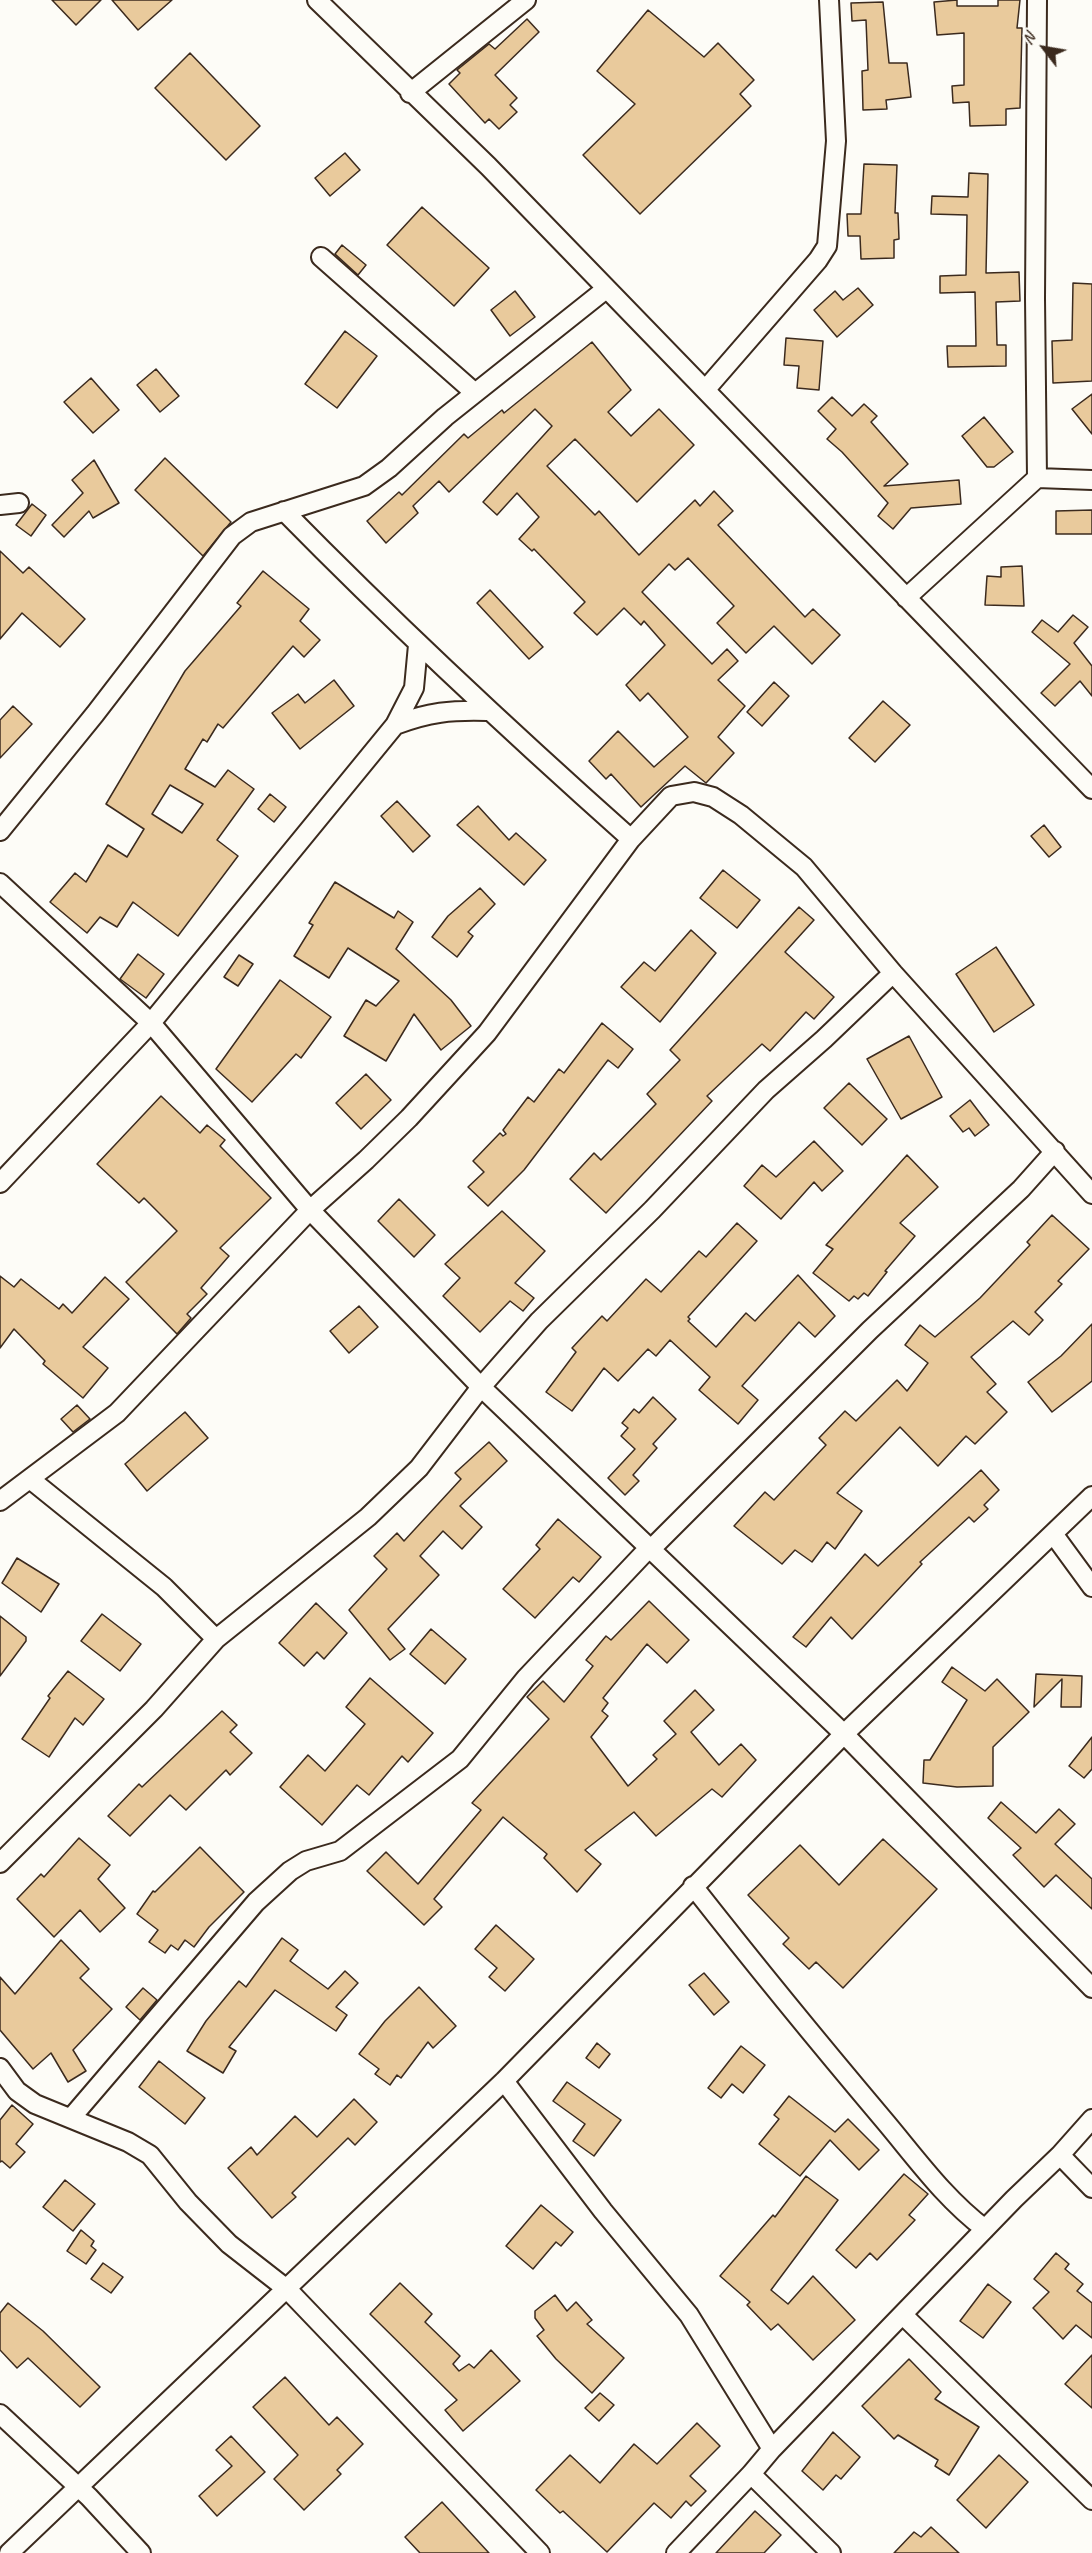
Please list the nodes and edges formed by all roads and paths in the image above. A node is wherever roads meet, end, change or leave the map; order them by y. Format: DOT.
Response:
graph roads {
  1 [pos="317,0"];
  2 [pos="526,0"];
  3 [pos="829,0"];
  4 [pos="1037,0"];
  5 [pos="410,93"];
  6 [pos="321,257"];
  7 [pos="606,289"];
  8 [pos="706,389"];
  9 [pos="475,393"];
  10 [pos="1037,478"];
  11 [pos="1092,480"];
  12 [pos="19,503"];
  13 [pos="0,504"];
  14 [pos="284,511"];
  15 [pos="906,598"];
  16 [pos="418,645"];
  17 [pos="487,711"];
  18 [pos="396,725"];
  19 [pos="1092,789"];
  20 [pos="0,831"];
  21 [pos="630,838"];
  22 [pos="0,883"];
  23 [pos="893,973"];
  24 [pos="151,1023"];
  25 [pos="1055,1151"];
  26 [pos="0,1184"];
  27 [pos="1092,1194"];
  28 [pos="310,1210"];
  29 [pos="481,1387"];
  30 [pos="30,1479"];
  31 [pos="1092,1496"];
  32 [pos="0,1501"];
  33 [pos="1054,1535"];
  34 [pos="649,1550"];
  35 [pos="1092,1587"];
  36 [pos="216,1639"];
  37 [pos="844,1734"];
  38 [pos="0,1863"];
  39 [pos="693,1886"];
  40 [pos="1092,1988"];
  41 [pos="0,2068"];
  42 [pos="504,2081"];
  43 [pos="71,2118"];
  44 [pos="1092,2119"];
  45 [pos="1060,2155"];
  46 [pos="1092,2188"];
  47 [pos="985,2229"];
  48 [pos="288,2290"];
  49 [pos="903,2315"];
  50 [pos="0,2414"];
  51 [pos="772,2449"];
  52 [pos="751,2475"];
  53 [pos="77,2486"];
  54 [pos="1092,2500"];
  55 [pos="9,2553"];
  56 [pos="141,2553"];
  57 [pos="540,2553"];
  58 [pos="676,2553"];
  59 [pos="831,2553"];
  1 -- 5 [label="street"];
  2 -- 5 [label="street"];
  3 -- 8 [label="street"];
  4 -- 10 [label="street"];
  5 -- 7 [label="street"];
  6 -- 9 [label="street"];
  7 -- 8 [label="street"];
  7 -- 9 [label="street"];
  8 -- 15 [label="street"];
  9 -- 14 [label="street"];
  10 -- 11 [label="street"];
  10 -- 15 [label="street"];
  12 -- 13 [label="street"];
  14 -- 16 [label="street"];
  14 -- 20 [label="street"];
  15 -- 19 [label="street"];
  16 -- 17 [label="street"];
  16 -- 18 [label="street"];
  17 -- 18 [label="street"];
  17 -- 21 [label="street"];
  18 -- 24 [label="street"];
  21 -- 23 [label="street"];
  21 -- 28 [label="street"];
  22 -- 24 [label="street"];
  23 -- 25 [label="street"];
  23 -- 29 [label="street"];
  24 -- 26 [label="street"];
  24 -- 28 [label="street"];
  25 -- 27 [label="street"];
  25 -- 34 [label="street"];
  28 -- 29 [label="street"];
  28 -- 30 [label="street"];
  29 -- 34 [label="street"];
  29 -- 36 [label="street"];
  30 -- 32 [label="street"];
  30 -- 36 [label="street"];
  31 -- 33 [label="street"];
  33 -- 35 [label="street"];
  33 -- 37 [label="street"];
  34 -- 37 [label="street"];
  34 -- 43 [label="street"];
  36 -- 38 [label="street"];
  37 -- 39 [label="street"];
  37 -- 40 [label="street"];
  39 -- 42 [label="street"];
  39 -- 47 [label="street"];
  41 -- 43 [label="street"];
  42 -- 48 [label="street"];
  42 -- 51 [label="street"];
  43 -- 48 [label="street"];
  44 -- 45 [label="street"];
  45 -- 46 [label="street"];
  45 -- 47 [label="street"];
  47 -- 49 [label="street"];
  48 -- 53 [label="street"];
  48 -- 57 [label="street"];
  49 -- 51 [label="street"];
  49 -- 54 [label="street"];
  50 -- 53 [label="street"];
  51 -- 52 [label="street"];
  52 -- 58 [label="street"];
  52 -- 59 [label="street"];
  53 -- 55 [label="street"];
  53 -- 56 [label="street"];
}
